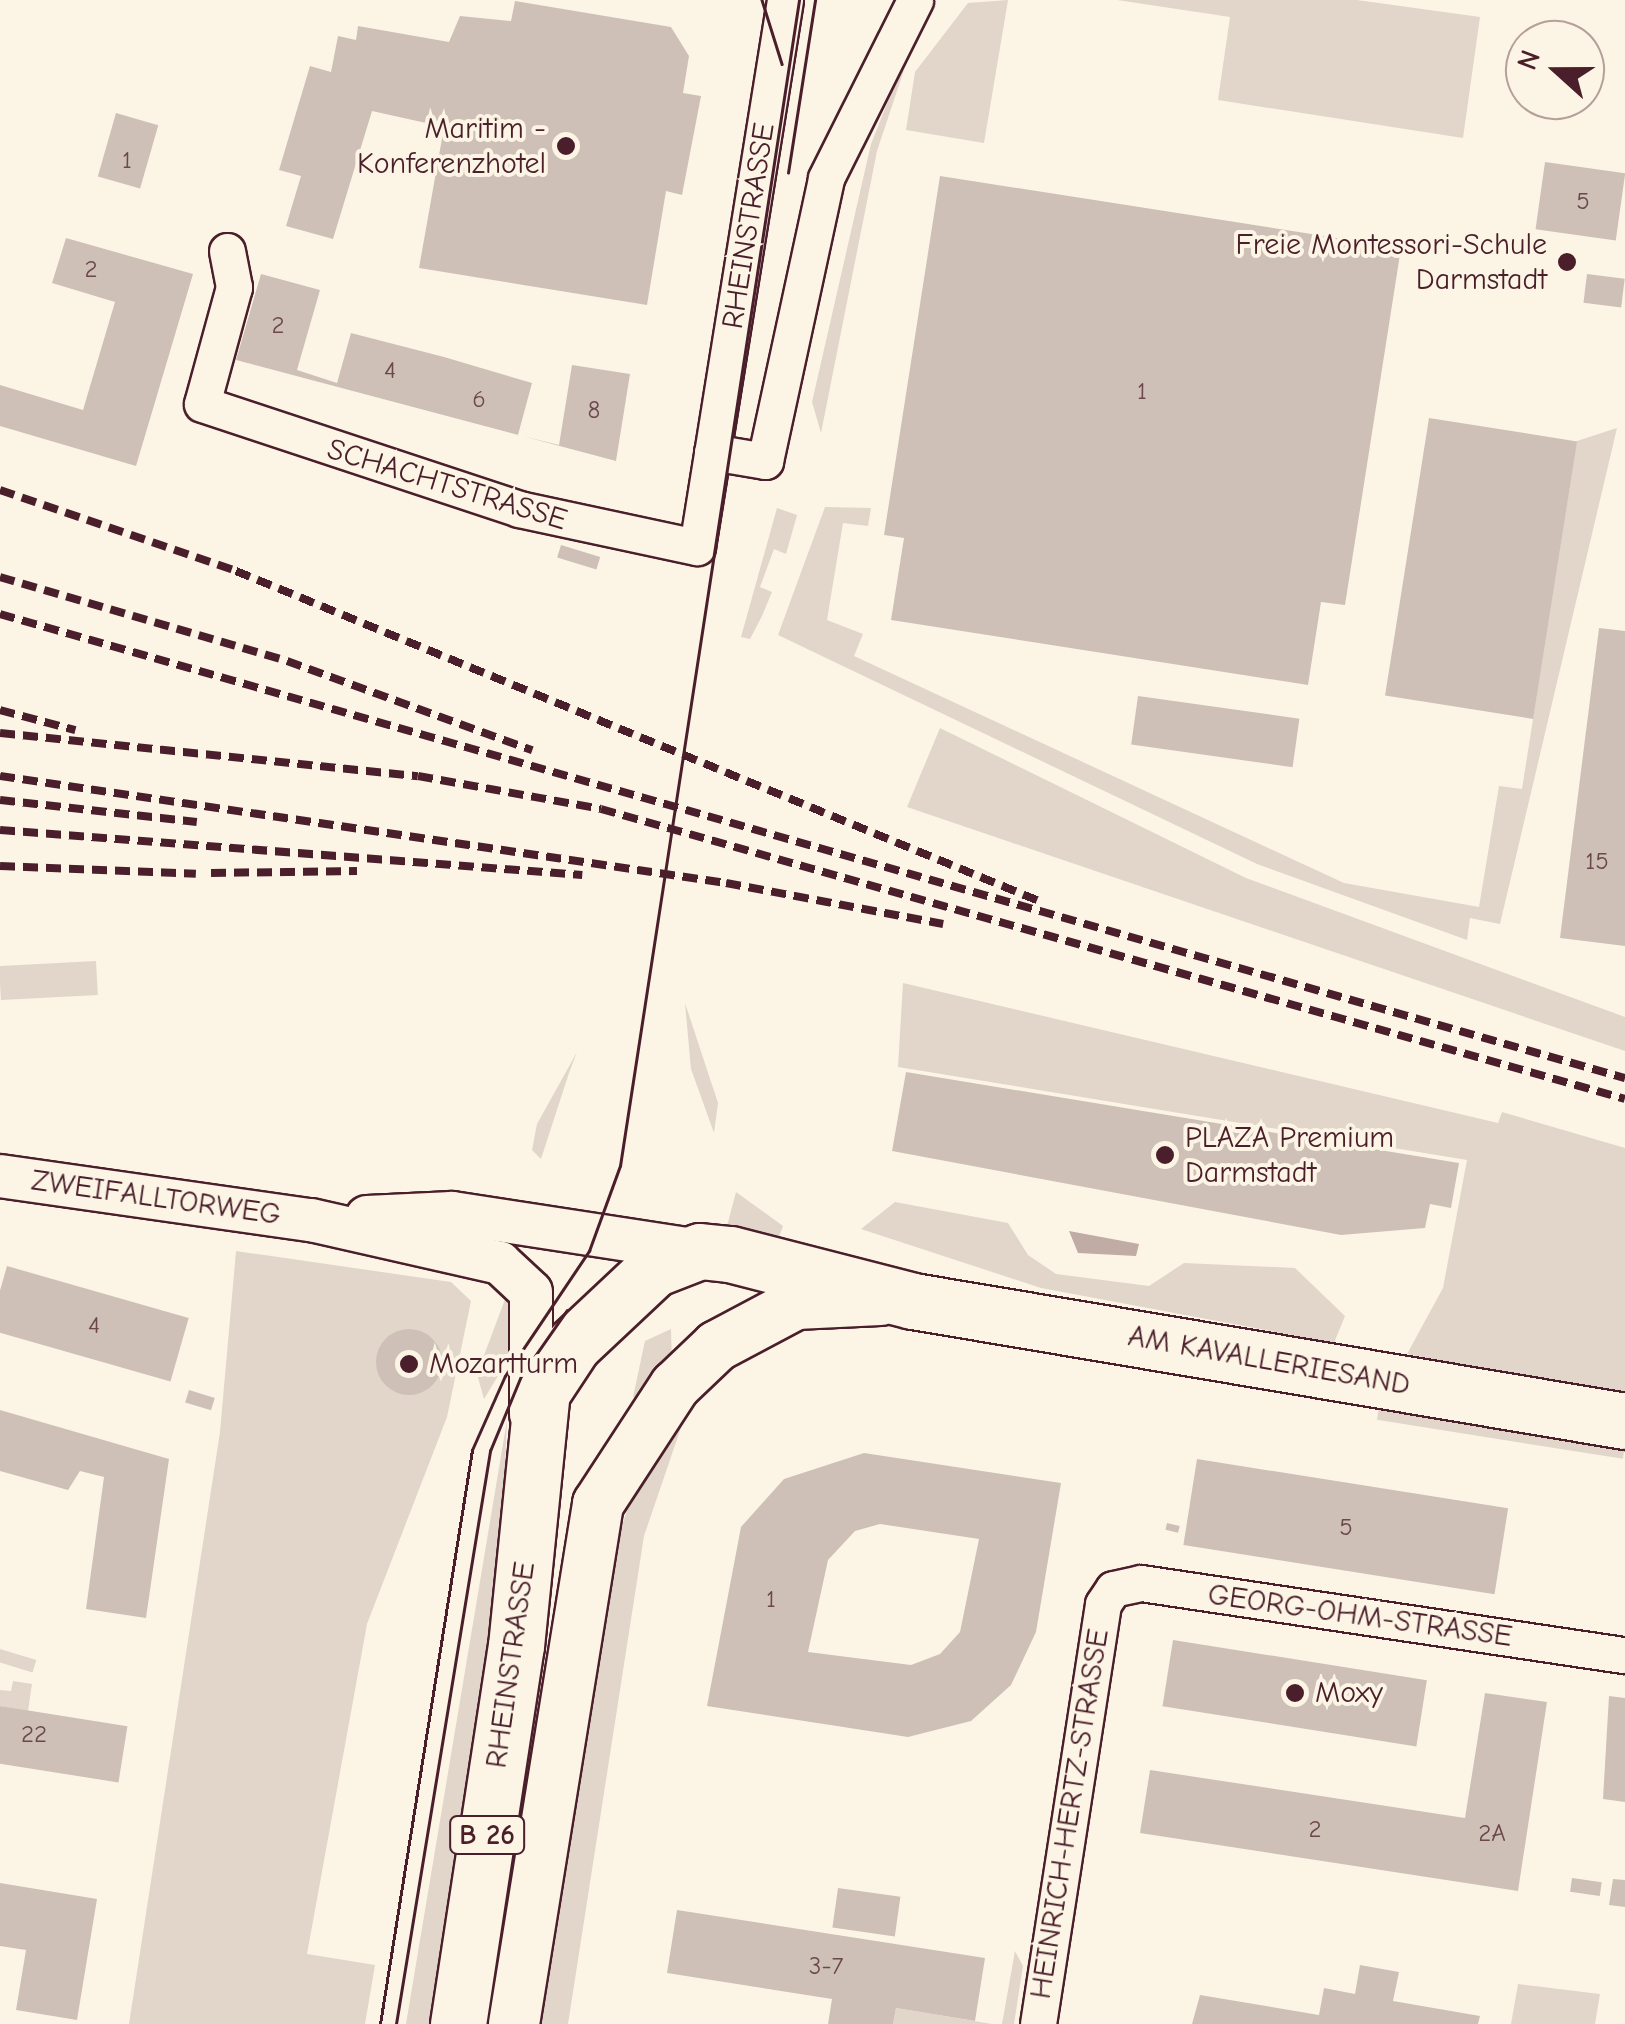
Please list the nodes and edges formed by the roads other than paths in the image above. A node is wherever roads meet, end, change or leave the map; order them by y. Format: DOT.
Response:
graph roads {
  1 [pos="785,0"];
  2 [pos="915,0"];
  3 [pos="227,251"];
  4 [pos="712,452"];
  5 [pos="697,547"];
  6 [pos="0,1176"];
  7 [pos="312,1220"];
  8 [pos="674,1247"];
  9 [pos="500,1263"];
  10 [pos="913,1301"];
  11 [pos="1625,1421"];
  12 [pos="533,1484"];
  13 [pos="598,1504"];
  14 [pos="1103,1604"];
  15 [pos="1625,1655"];
  16 [pos="458,2024"];
  17 [pos="514,2024"];
  18 [pos="1038,2024"];
  1 -- 4 [label="street, RHEINSTRASSE"];
  2 -- 4 [label="street, RHEINSTRASSE"];
  3 -- 5 [label="street, SCHACHTSTRASSE"];
  4 -- 5 [label="street, RHEINSTRASSE"];
  6 -- 7 [label="street, ZWEIFALLTORWEG"];
  7 -- 8 [label="street, ZWEIFALLTORWEG"];
  7 -- 9 [label="street, ZWEIFALLTORWEG"];
  8 -- 10 [label="main road, AM KAVALLERIESAND"];
  8 -- 12 [label="main road, RHEINSTRASSE / B 26"];
  9 -- 12 [label="street, RHEINSTRASSE"];
  10 -- 11 [label="main road, AM KAVALLERIESAND"];
  10 -- 13 [label="main road, AM KAVALLERIESAND"];
  12 -- 16 [label="main road, RHEINSTRASSE / B 26"];
  13 -- 17 [label="main road, RHEINSTRASSE / B 26"];
  14 -- 15 [label="street, GEORG-OHM-STRASSE"];
  14 -- 18 [label="street, HEINRICH-HERTZ-STRASSE"];
}
